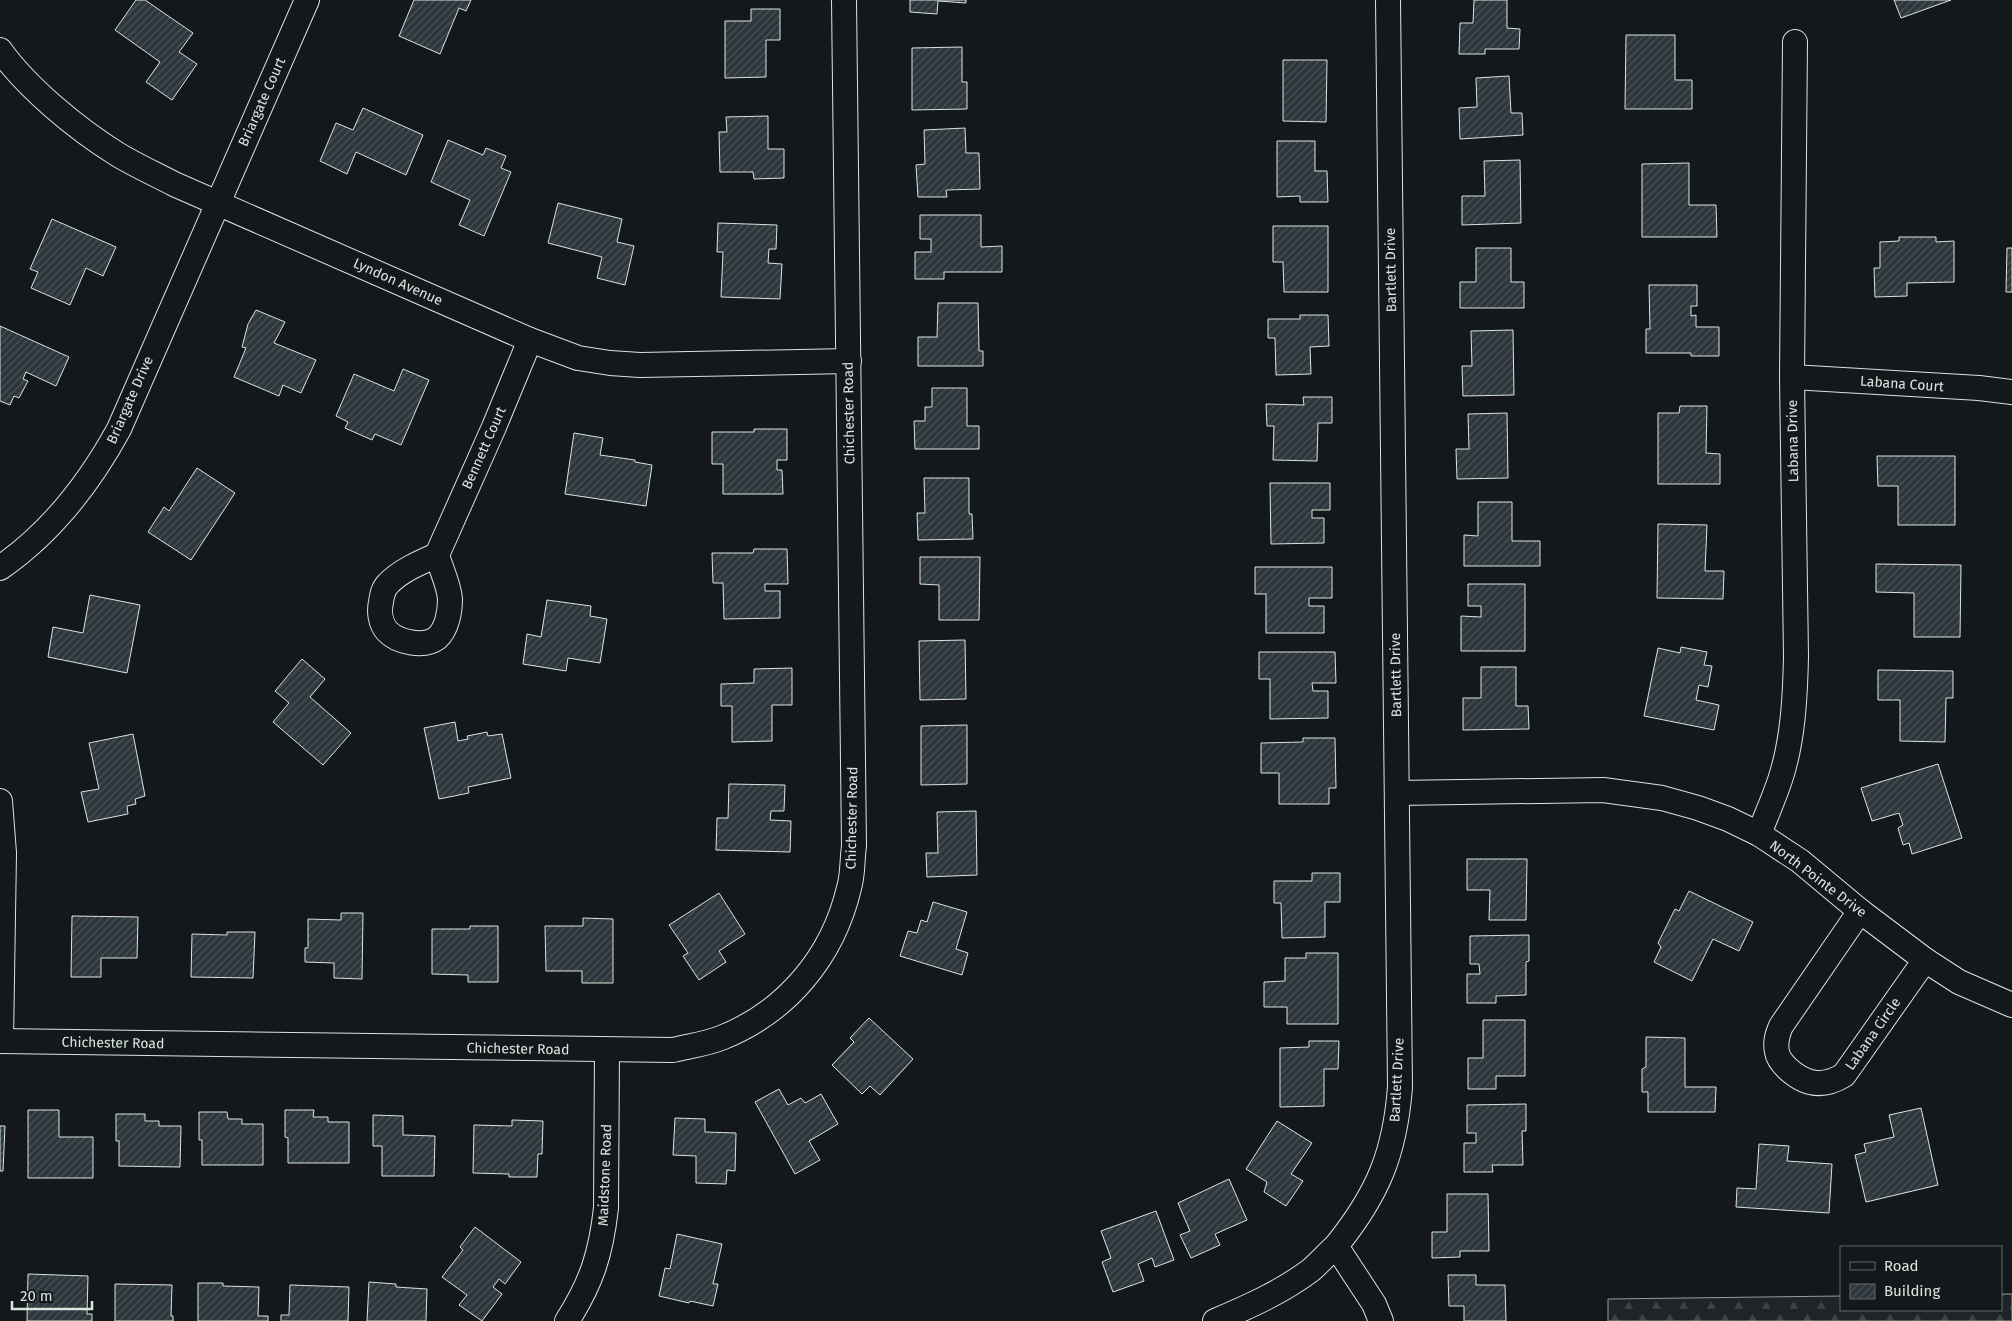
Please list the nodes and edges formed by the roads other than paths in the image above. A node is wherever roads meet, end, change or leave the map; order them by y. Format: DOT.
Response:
graph roads {
  1 [pos="306,0"];
  2 [pos="844,0"];
  3 [pos="1388,0"];
  4 [pos="1795,42"];
  5 [pos="0,50"];
  6 [pos="217,203"];
  7 [pos="530,340"];
  8 [pos="849,361"];
  9 [pos="1792,377"];
  10 [pos="2012,392"];
  11 [pos="437,555"];
  12 [pos="0,568"];
  13 [pos="1397,793"];
  14 [pos="0,801"];
  15 [pos="1759,834"];
  16 [pos="1860,911"];
  17 [pos="1925,960"];
  18 [pos="2012,1005"];
  19 [pos="0,1041"];
  20 [pos="607,1050"];
  21 [pos="1336,1246"];
  22 [pos="567,1321"];
  23 [pos="1215,1321"];
  24 [pos="1381,1321"];
  1 -- 6 [label="street, Briargate Court"];
  2 -- 8 [label="street, Chichester Road"];
  3 -- 13 [label="street, Bartlett Drive"];
  4 -- 9 [label="street, Labana Drive"];
  5 -- 6 [label="street, Lyndon Avenue"];
  6 -- 7 [label="street, Lyndon Avenue"];
  6 -- 12 [label="street, Briargate Drive"];
  7 -- 8 [label="street, Lyndon Avenue"];
  7 -- 11 [label="street, Bennett Court"];
  8 -- 20 [label="street, Chichester Road"];
  9 -- 10 [label="street, Labana Court"];
  9 -- 15 [label="street, Labana Drive"];
  13 -- 15 [label="street, North Pointe Drive"];
  13 -- 21 [label="street, Bartlett Drive"];
  14 -- 19 [label="street"];
  15 -- 16 [label="street, North Pointe Drive"];
  16 -- 17 [label="street, North Pointe Drive"];
  16 -- 17 [label="street, Labana Circle"];
  17 -- 18 [label="street, North Pointe Drive"];
  19 -- 20 [label="street, Chichester Road"];
  20 -- 22 [label="street, Maidstone Road"];
  21 -- 23 [label="street, Bartlett Drive"];
  21 -- 24 [label="street"];
}
